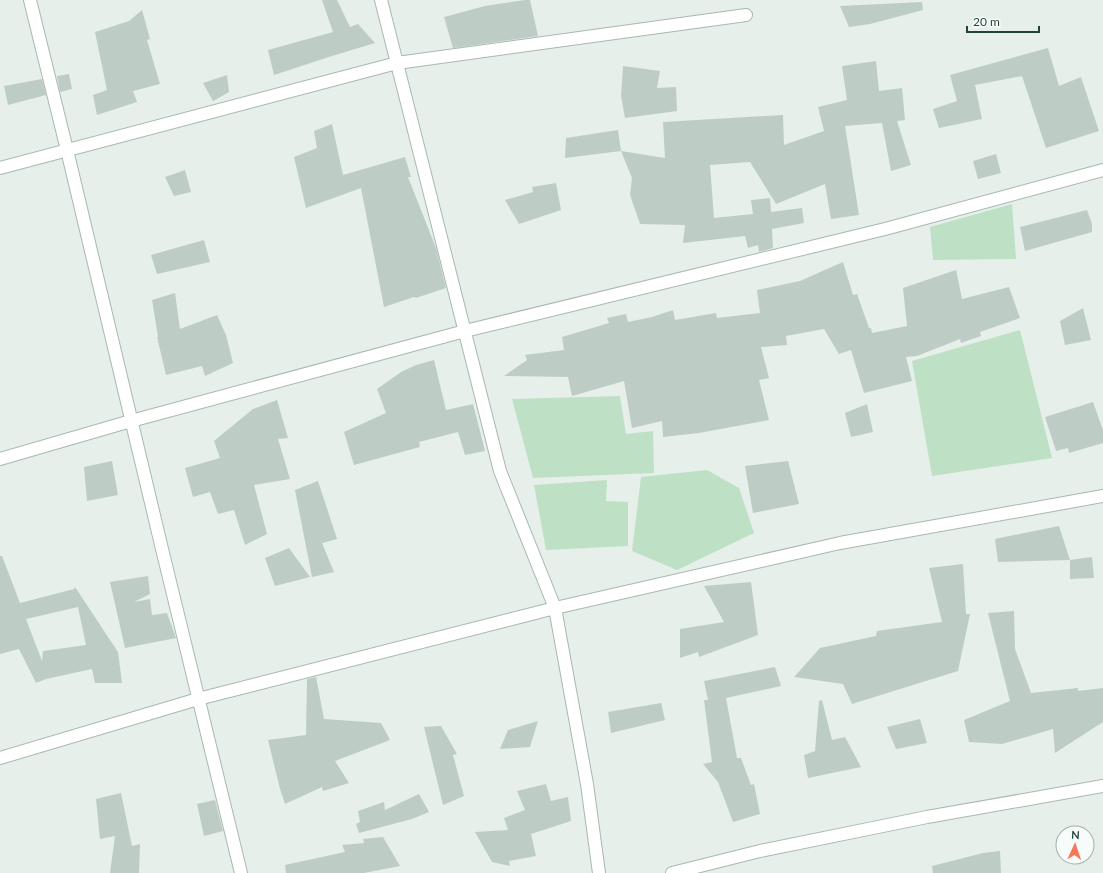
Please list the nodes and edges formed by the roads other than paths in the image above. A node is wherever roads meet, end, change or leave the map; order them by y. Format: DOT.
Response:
graph roads {
  1 [pos="30,0"];
  2 [pos="381,0"];
  3 [pos="746,15"];
  4 [pos="397,63"];
  5 [pos="67,150"];
  6 [pos="0,168"];
  7 [pos="1103,170"];
  8 [pos="465,332"];
  9 [pos="131,421"];
  10 [pos="0,459"];
  11 [pos="1103,496"];
  12 [pos="555,608"];
  13 [pos="198,699"];
  14 [pos="0,758"];
  15 [pos="1103,786"];
  16 [pos="241,873"];
  17 [pos="599,873"];
  18 [pos="672,873"];
  1 -- 5 [label="street"];
  2 -- 4 [label="street"];
  3 -- 4 [label="street"];
  4 -- 5 [label="street"];
  4 -- 8 [label="street"];
  5 -- 6 [label="street"];
  5 -- 9 [label="street"];
  7 -- 8 [label="street"];
  8 -- 9 [label="street"];
  8 -- 12 [label="street"];
  9 -- 10 [label="street"];
  9 -- 13 [label="street"];
  11 -- 12 [label="street"];
  12 -- 13 [label="street"];
  12 -- 17 [label="street"];
  13 -- 14 [label="street"];
  13 -- 16 [label="street"];
  15 -- 18 [label="street"];
}
